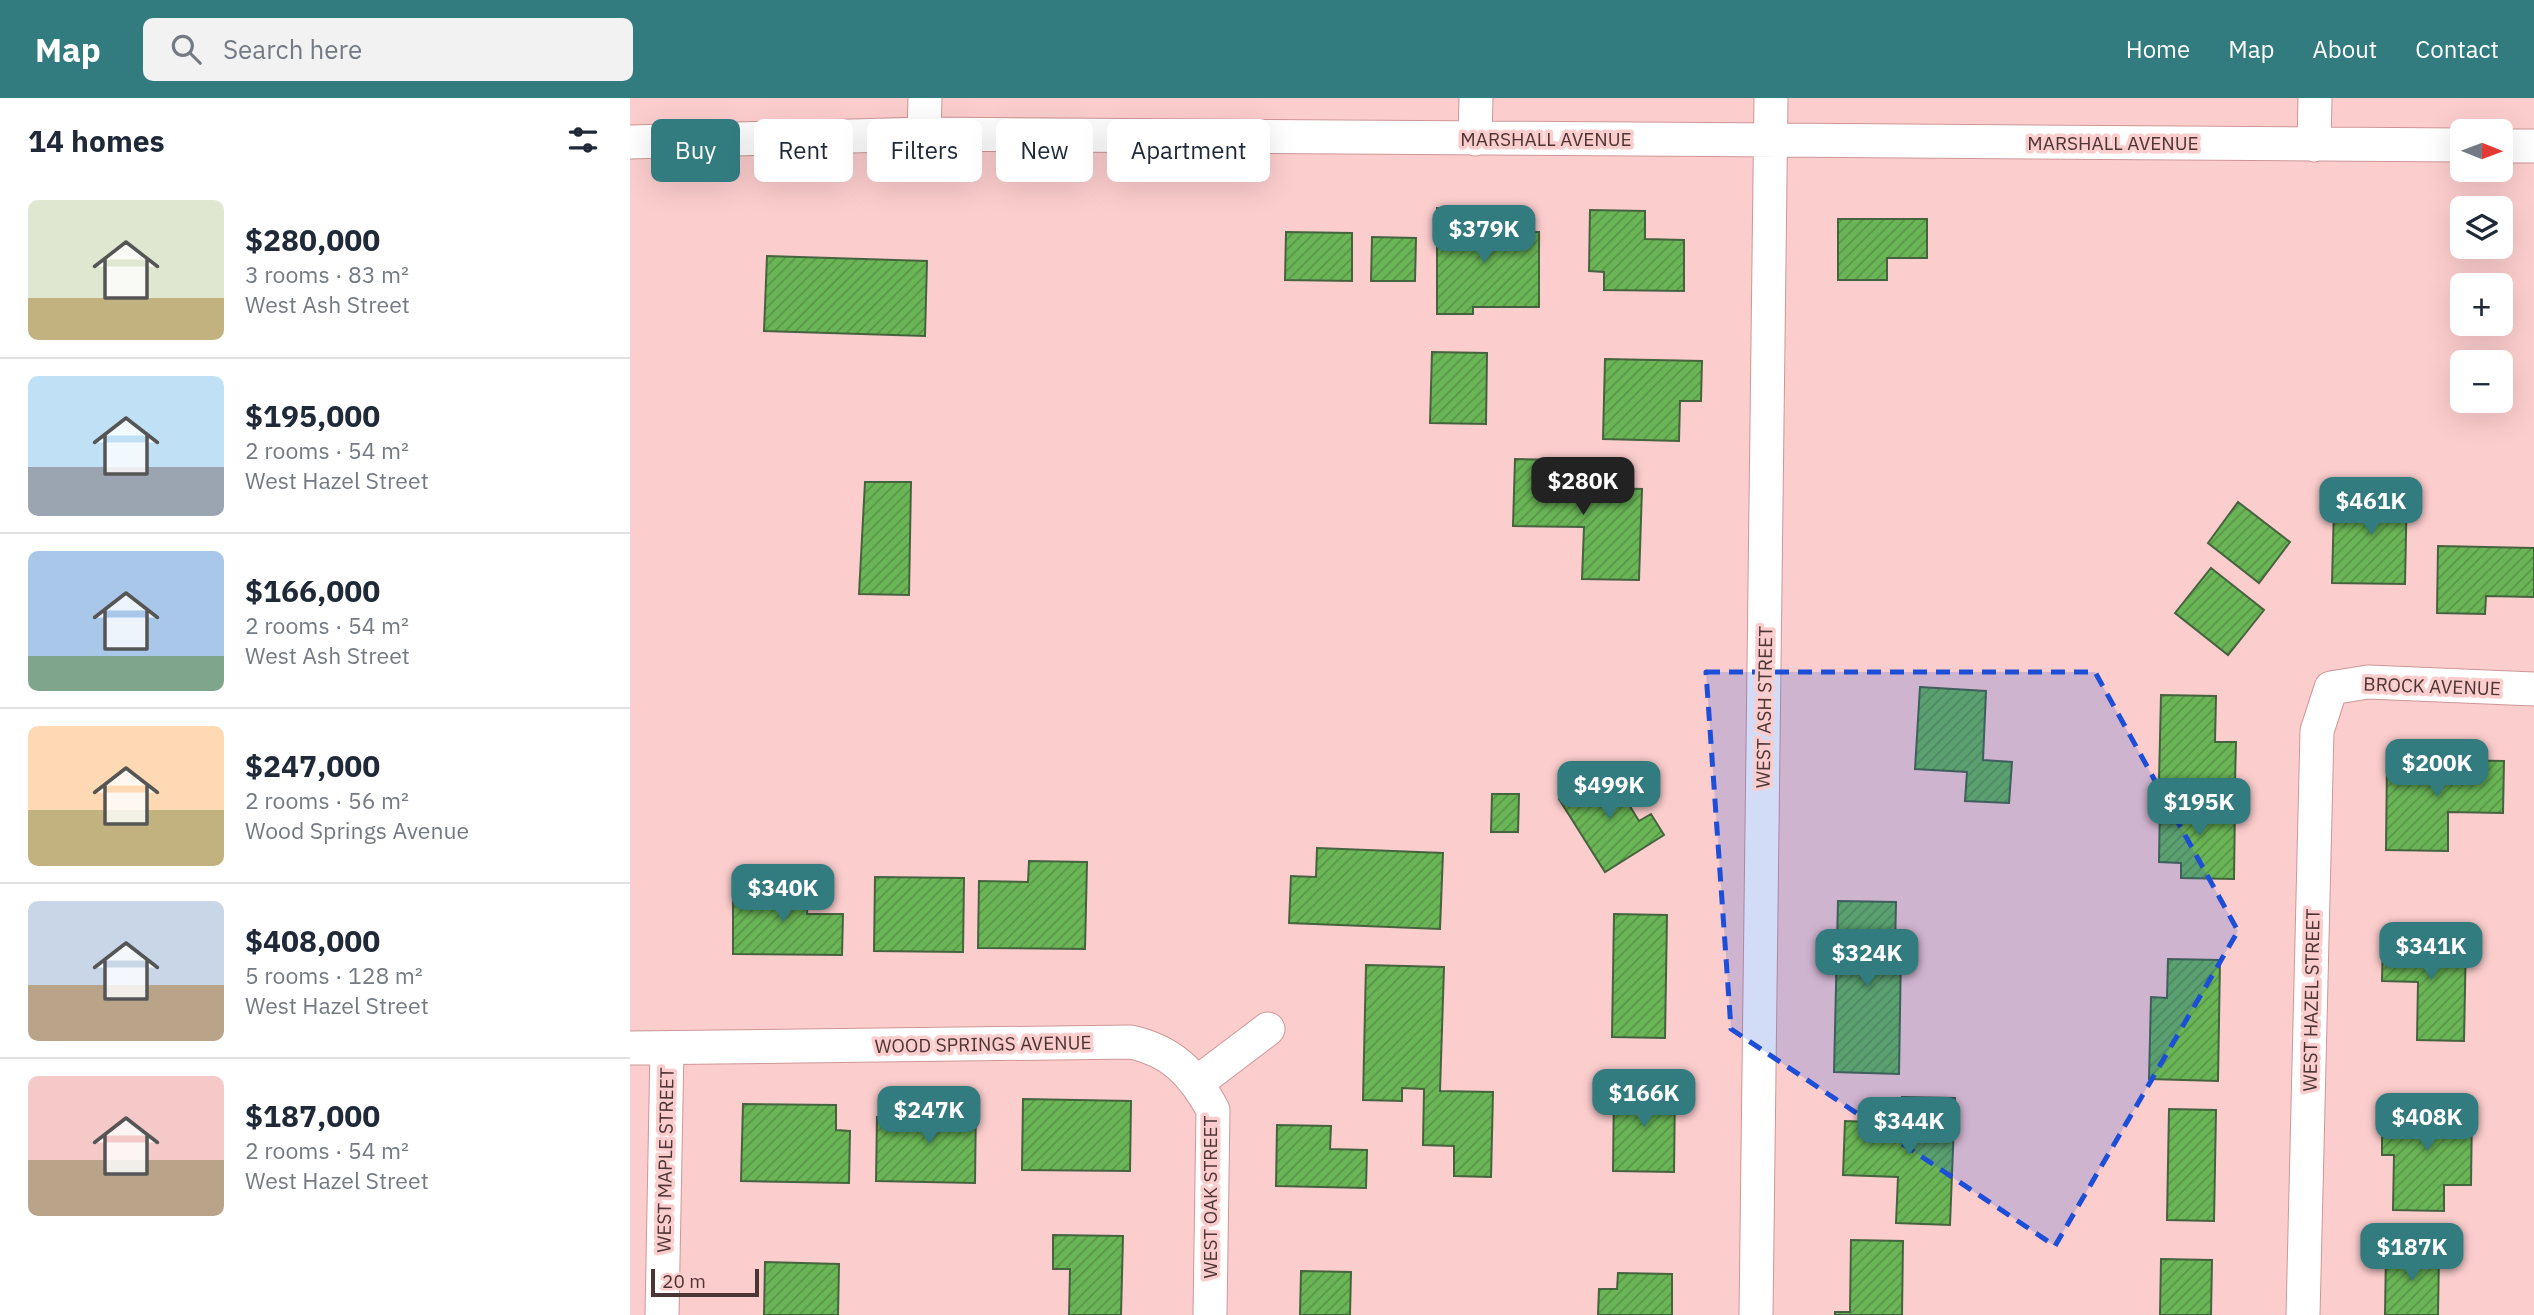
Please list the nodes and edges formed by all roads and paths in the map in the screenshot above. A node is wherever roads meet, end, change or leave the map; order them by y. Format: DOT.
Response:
graph roads {
  1 [pos="925,98"];
  2 [pos="1476,98"];
  3 [pos="1771,98"];
  4 [pos="2315,98"];
  5 [pos="924,119"];
  6 [pos="982,135"];
  7 [pos="867,136"];
  8 [pos="1475,139"];
  9 [pos="1770,141"];
  10 [pos="630,142"];
  11 [pos="2314,145"];
  12 [pos="2450,145"];
  13 [pos="2513,146"];
  14 [pos="2534,146"];
  15 [pos="2331,688"];
  16 [pos="2534,690"];
  17 [pos="1268,1029"];
  18 [pos="630,1048"];
  19 [pos="667,1048"];
  20 [pos="1198,1083"];
  21 [pos="662,1315"];
  22 [pos="1210,1315"];
  23 [pos="1756,1315"];
  24 [pos="2303,1315"];
  1 -- 5 [label="street"];
  2 -- 8 [label="street"];
  3 -- 9 [label="street, WEST ASH STREET"];
  4 -- 11 [label="street"];
  6 -- 8 [label="street, MARSHALL AVENUE"];
  7 -- 10 [label="street, MARSHALL AVENUE"];
  8 -- 9 [label="street, MARSHALL AVENUE"];
  9 -- 11 [label="street, MARSHALL AVENUE"];
  9 -- 23 [label="street, WEST ASH STREET"];
  11 -- 12 [label="street, MARSHALL AVENUE"];
  13 -- 14 [label="street"];
  15 -- 16 [label="street, BROCK AVENUE"];
  15 -- 24 [label="street, WEST HAZEL STREET"];
  17 -- 20 [label="street"];
  18 -- 19 [label="street, WOOD SPRINGS AVENUE"];
  19 -- 20 [label="street, WOOD SPRINGS AVENUE"];
  19 -- 21 [label="street, WEST MAPLE STREET"];
  20 -- 22 [label="street, WEST OAK STREET"];
}
